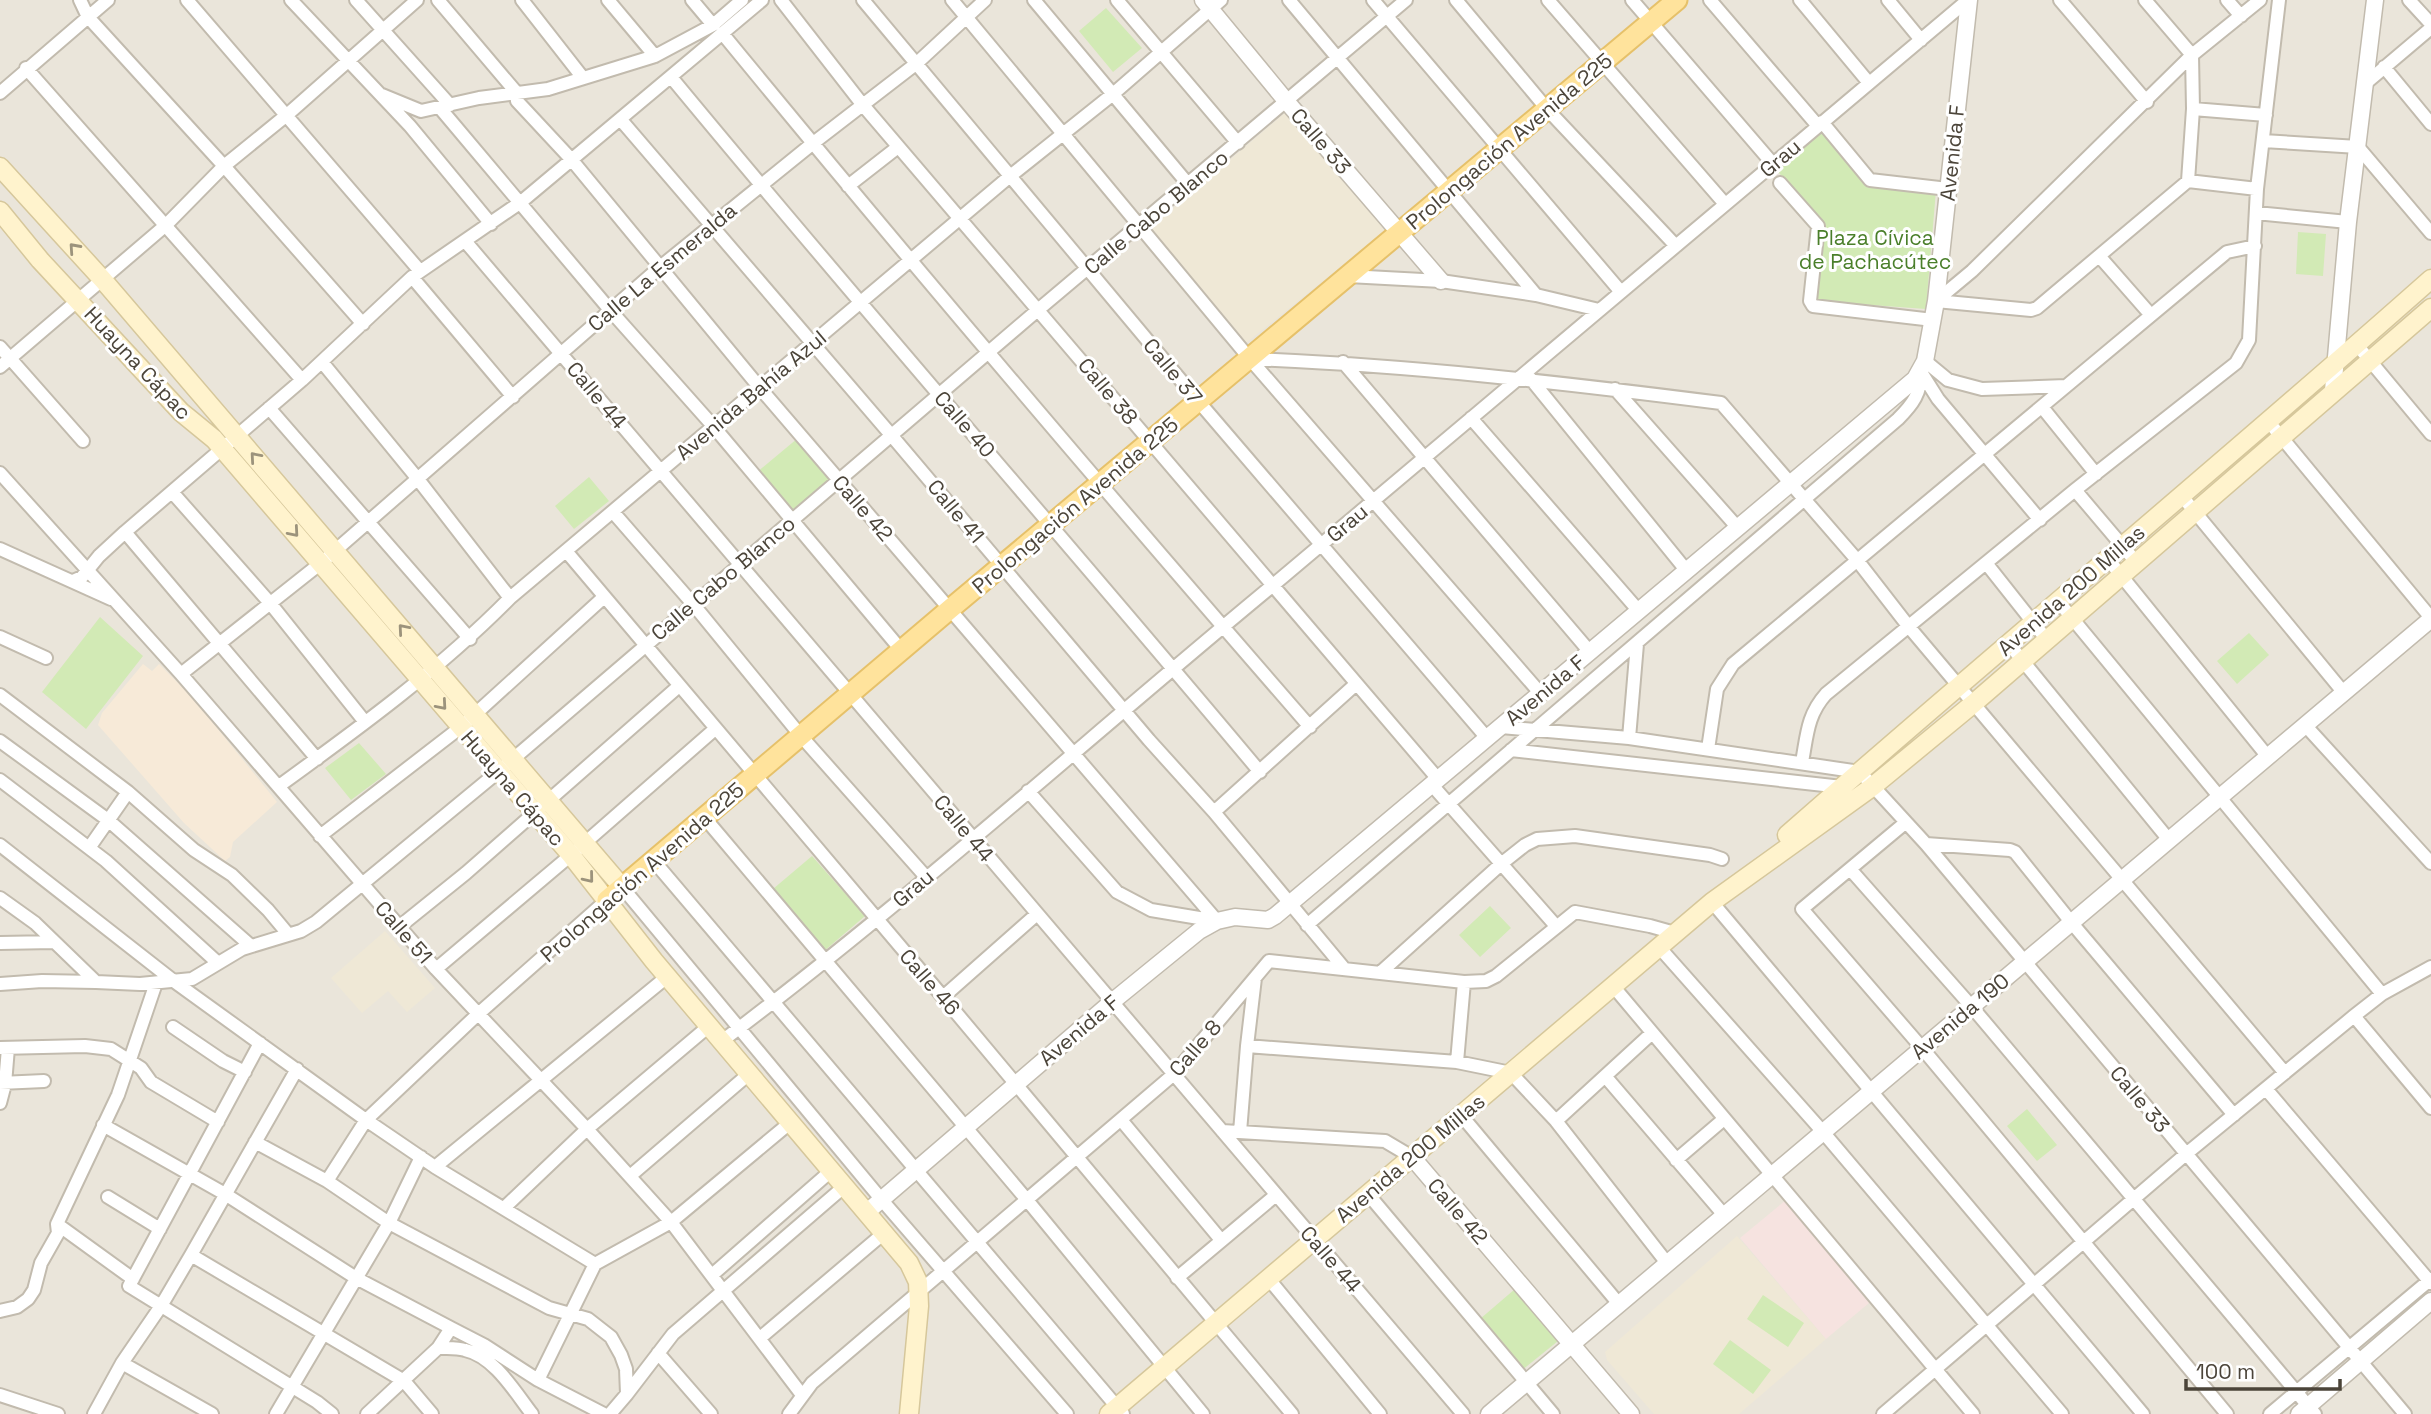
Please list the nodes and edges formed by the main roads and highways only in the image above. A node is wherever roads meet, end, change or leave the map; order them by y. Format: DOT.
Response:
graph roads {
  1 [pos="1677,0"];
  2 [pos="0,167"];
  3 [pos="0,211"];
  4 [pos="2431,279"];
  5 [pos="2431,308"];
  6 [pos="468,721"];
  7 [pos="542,807"];
  8 [pos="622,887"];
  9 [pos="607,900"];
  10 [pos="1712,902"];
  11 [pos="1116,1412"];
  12 [pos="909,1414"];
  1 -- 8 [label="main road, Prolongación Avenida 225"];
  6 -- 2 [label="main road, Huayna Cápac, one-way"];
  3 -- 6 [label="main road, Huayna Cápac, one-way"];
  4 -- 10 [label="main road, Avenida 200 Millas"];
  5 -- 10 [label="main road, Avenida 200 Millas"];
  6 -- 7 [label="main road, Huayna Cápac"];
  7 -- 8 [label="main road, Huayna Cápac"];
  7 -- 9 [label="main road, Huayna Cápac, one-way"];
  8 -- 9 [label="main road, Prolongación Avenida 225"];
  9 -- 12 [label="main road, Huayna Cápac"];
  10 -- 11 [label="main road, Avenida 200 Millas"];
}
